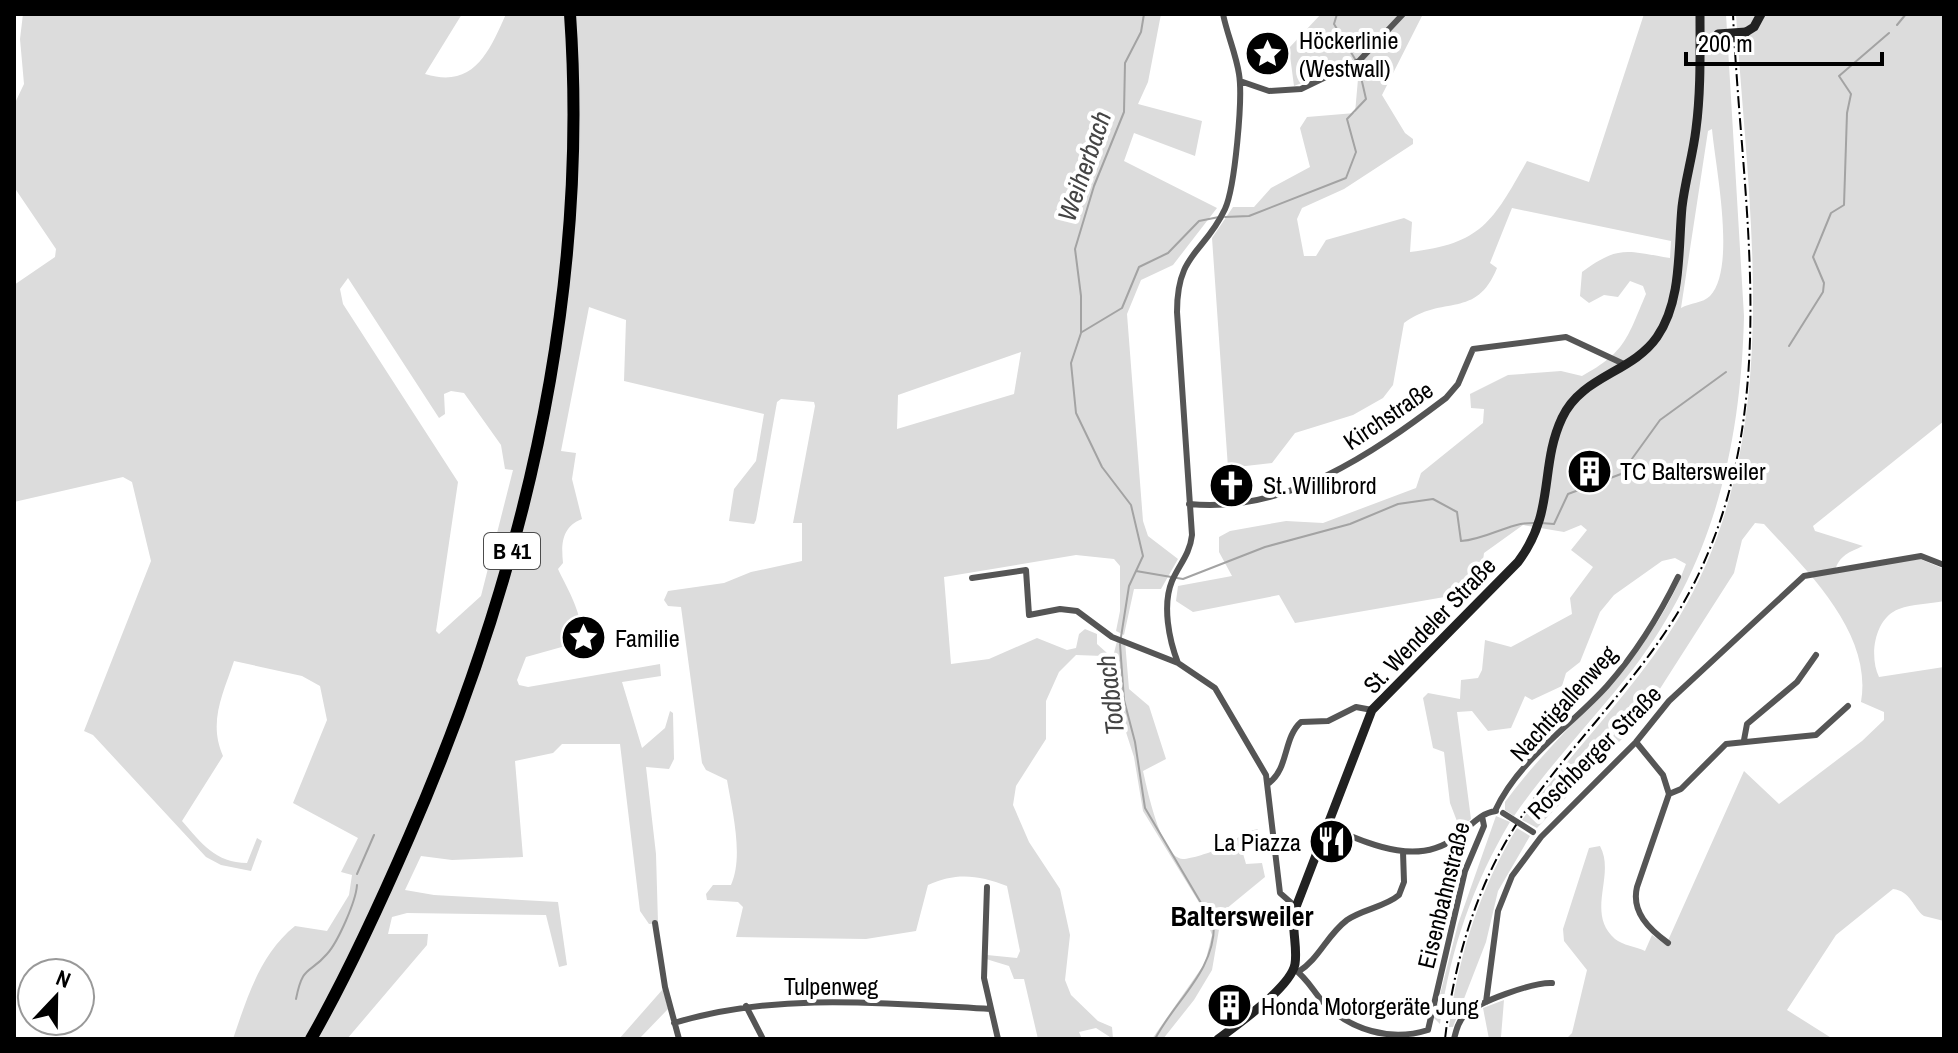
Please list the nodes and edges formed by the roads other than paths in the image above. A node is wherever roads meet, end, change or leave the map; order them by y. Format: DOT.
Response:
graph roads {
  1 [pos="570,14"];
  2 [pos="1223,14"];
  3 [pos="1403,14"];
  4 [pos="1700,14"];
  5 [pos="1761,14"];
  6 [pos="1700,35"];
  7 [pos="1240,81"];
  8 [pos="1626,365"];
  9 [pos="1189,504"];
  10 [pos="1944,565"];
  11 [pos="1678,577"];
  12 [pos="972,578"];
  13 [pos="1816,655"];
  14 [pos="1178,663"];
  15 [pos="1848,706"];
  16 [pos="1372,710"];
  17 [pos="1744,740"];
  18 [pos="1636,742"];
  19 [pos="1269,783"];
  20 [pos="1669,794"];
  21 [pos="1499,812"];
  22 [pos="1482,816"];
  23 [pos="1329,827"];
  24 [pos="1541,837"];
  25 [pos="1403,852"];
  26 [pos="987,887"];
  27 [pos="1296,907"];
  28 [pos="655,923"];
  29 [pos="1668,943"];
  30 [pos="1296,970"];
  31 [pos="1552,983"];
  32 [pos="1486,1002"];
  33 [pos="746,1006"];
  34 [pos="990,1009"];
  35 [pos="674,1023"];
  36 [pos="1400,1036"];
  37 [pos="311,1039"];
  38 [pos="679,1039"];
  39 [pos="763,1039"];
  40 [pos="998,1039"];
  41 [pos="1218,1039"];
  42 [pos="1454,1039"];
  1 -- 37 [label="highway, B 41"];
  2 -- 7 [label="street"];
  3 -- 7 [label="street"];
  4 -- 6 [label="main road, St. Wendeler Straße"];
  5 -- 6 [label="main road, bridge"];
  6 -- 8 [label="main road, St. Wendeler Straße"];
  7 -- 9 [label="street"];
  8 -- 9 [label="street, Kirchstraße"];
  8 -- 16 [label="main road, St. Wendeler Straße"];
  9 -- 14 [label="street"];
  10 -- 18 [label="street, Roschberger Straße"];
  11 -- 21 [label="street, Nachtigallenweg"];
  12 -- 14 [label="street"];
  13 -- 17 [label="street"];
  14 -- 19 [label="street"];
  15 -- 17 [label="street"];
  16 -- 19 [label="street"];
  16 -- 23 [label="main road, St. Wendeler Straße"];
  17 -- 20 [label="street"];
  18 -- 20 [label="street"];
  18 -- 24 [label="street, Roschberger Straße"];
  19 -- 27 [label="street"];
  20 -- 29 [label="street"];
  21 -- 22 [label="street, Roschberger Straße"];
  21 -- 24 [label="street, Roschberger Straße, bridge"];
  22 -- 25 [label="street, Roschberger Straße"];
  22 -- 36 [label="street, Eisenbahnstraße"];
  23 -- 25 [label="street, Roschberger Straße"];
  23 -- 27 [label="main road, St. Wendeler Straße"];
  24 -- 32 [label="street"];
  25 -- 30 [label="street"];
  26 -- 34 [label="street"];
  27 -- 30 [label="main road, St. Wendeler Straße"];
  28 -- 35 [label="street"];
  30 -- 36 [label="street"];
  30 -- 41 [label="main road"];
  31 -- 32 [label="street"];
  32 -- 42 [label="street"];
  33 -- 34 [label="street, Tulpenweg"];
  33 -- 35 [label="street, Tulpenweg"];
  33 -- 39 [label="street"];
  34 -- 40 [label="street"];
  35 -- 38 [label="street"];
}
